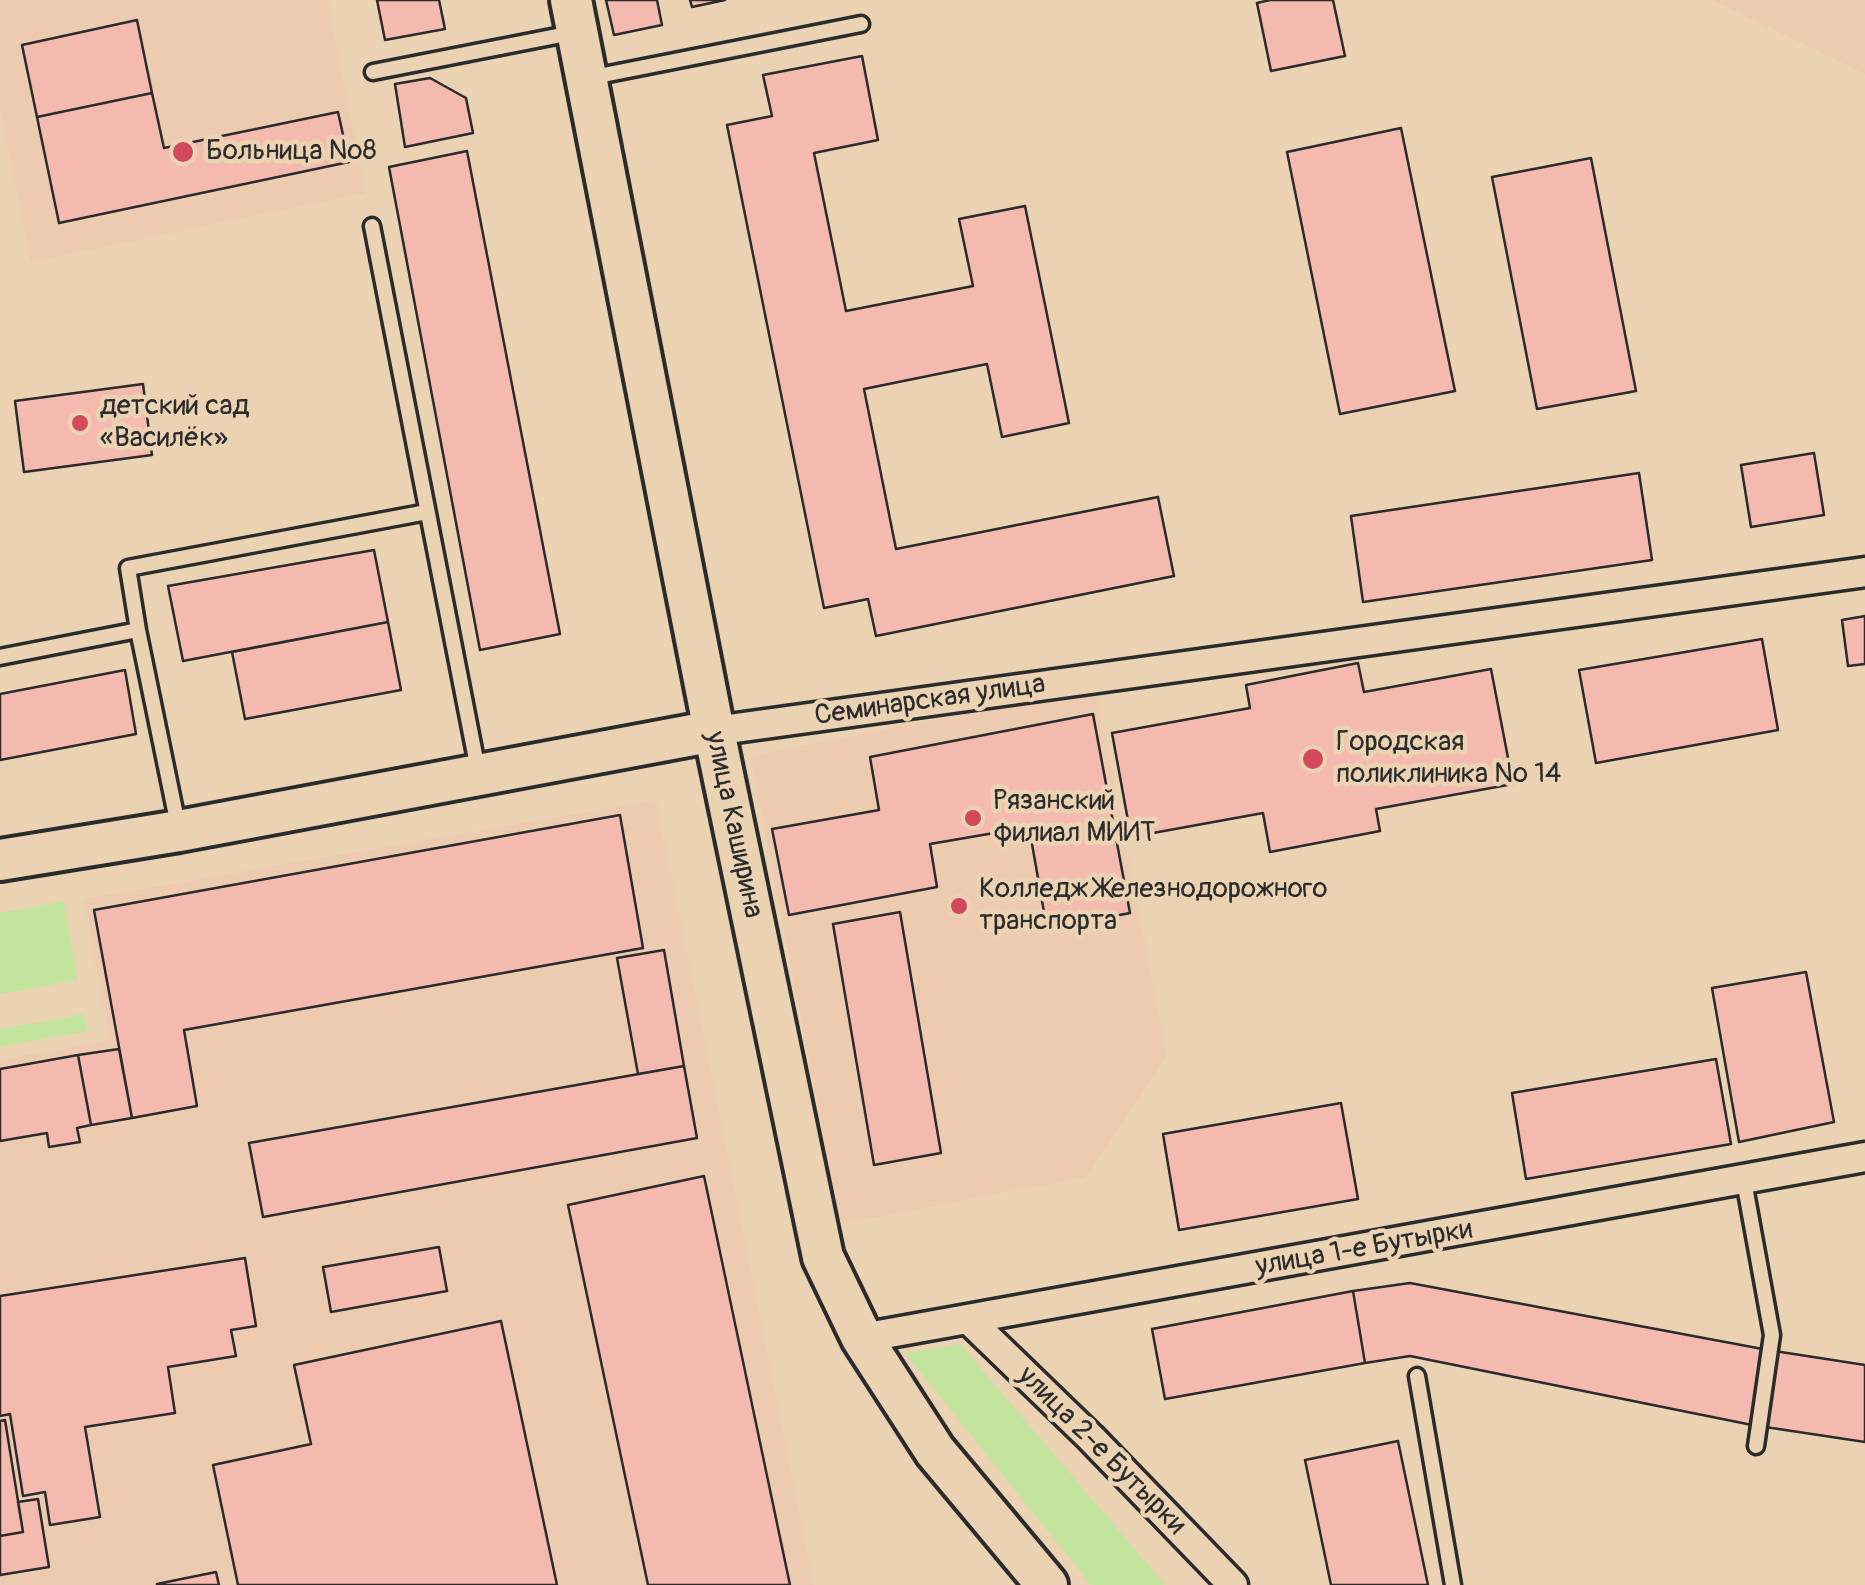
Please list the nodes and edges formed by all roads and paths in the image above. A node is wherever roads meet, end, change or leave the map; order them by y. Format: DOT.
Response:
graph roads {
  1 [pos="574,16"];
  2 [pos="861,24"];
  3 [pos="372,72"];
  4 [pos="587,79"];
  5 [pos="372,226"];
  6 [pos="427,512"];
  7 [pos="1865,572"];
  8 [pos="138,630"];
  9 [pos="0,656"];
  10 [pos="714,732"];
  11 [pos="479,775"];
  12 [pos="179,831"];
  13 [pos="0,860"];
  14 [pos="1865,1156"];
  15 [pos="1744,1181"];
  16 [pos="968,1319"];
  17 [pos="862,1338"];
  18 [pos="1417,1376"];
  19 [pos="1756,1446"];
  20 [pos="1047,1585"];
  21 [pos="1233,1585"];
  22 [pos="1452,1585"];
  1 -- 3 [label="lane"];
  1 -- 4 [label="main road, улица Каширина"];
  2 -- 4 [label="lane"];
  4 -- 10 [label="main road, улица Каширина"];
  5 -- 6 [label="lane"];
  6 -- 8 [label="lane"];
  6 -- 11 [label="lane"];
  7 -- 10 [label="street, Семинарская улица"];
  8 -- 9 [label="lane"];
  8 -- 12 [label="lane"];
  10 -- 11 [label="main road, Семинарская улица"];
  10 -- 17 [label="main road, улица Каширина"];
  11 -- 12 [label="main road, Семинарская улица"];
  12 -- 13 [label="main road, Семинарская улица"];
  14 -- 15 [label="street, улица 1-е Бутырки"];
  15 -- 16 [label="street, улица 1-е Бутырки"];
  15 -- 19 [label="lane"];
  16 -- 17 [label="street, улица 1-е Бутырки"];
  16 -- 21 [label="street, улица 2-е Бутырки"];
  17 -- 20 [label="main road, улица Каширина"];
  18 -- 22 [label="lane"];
}
